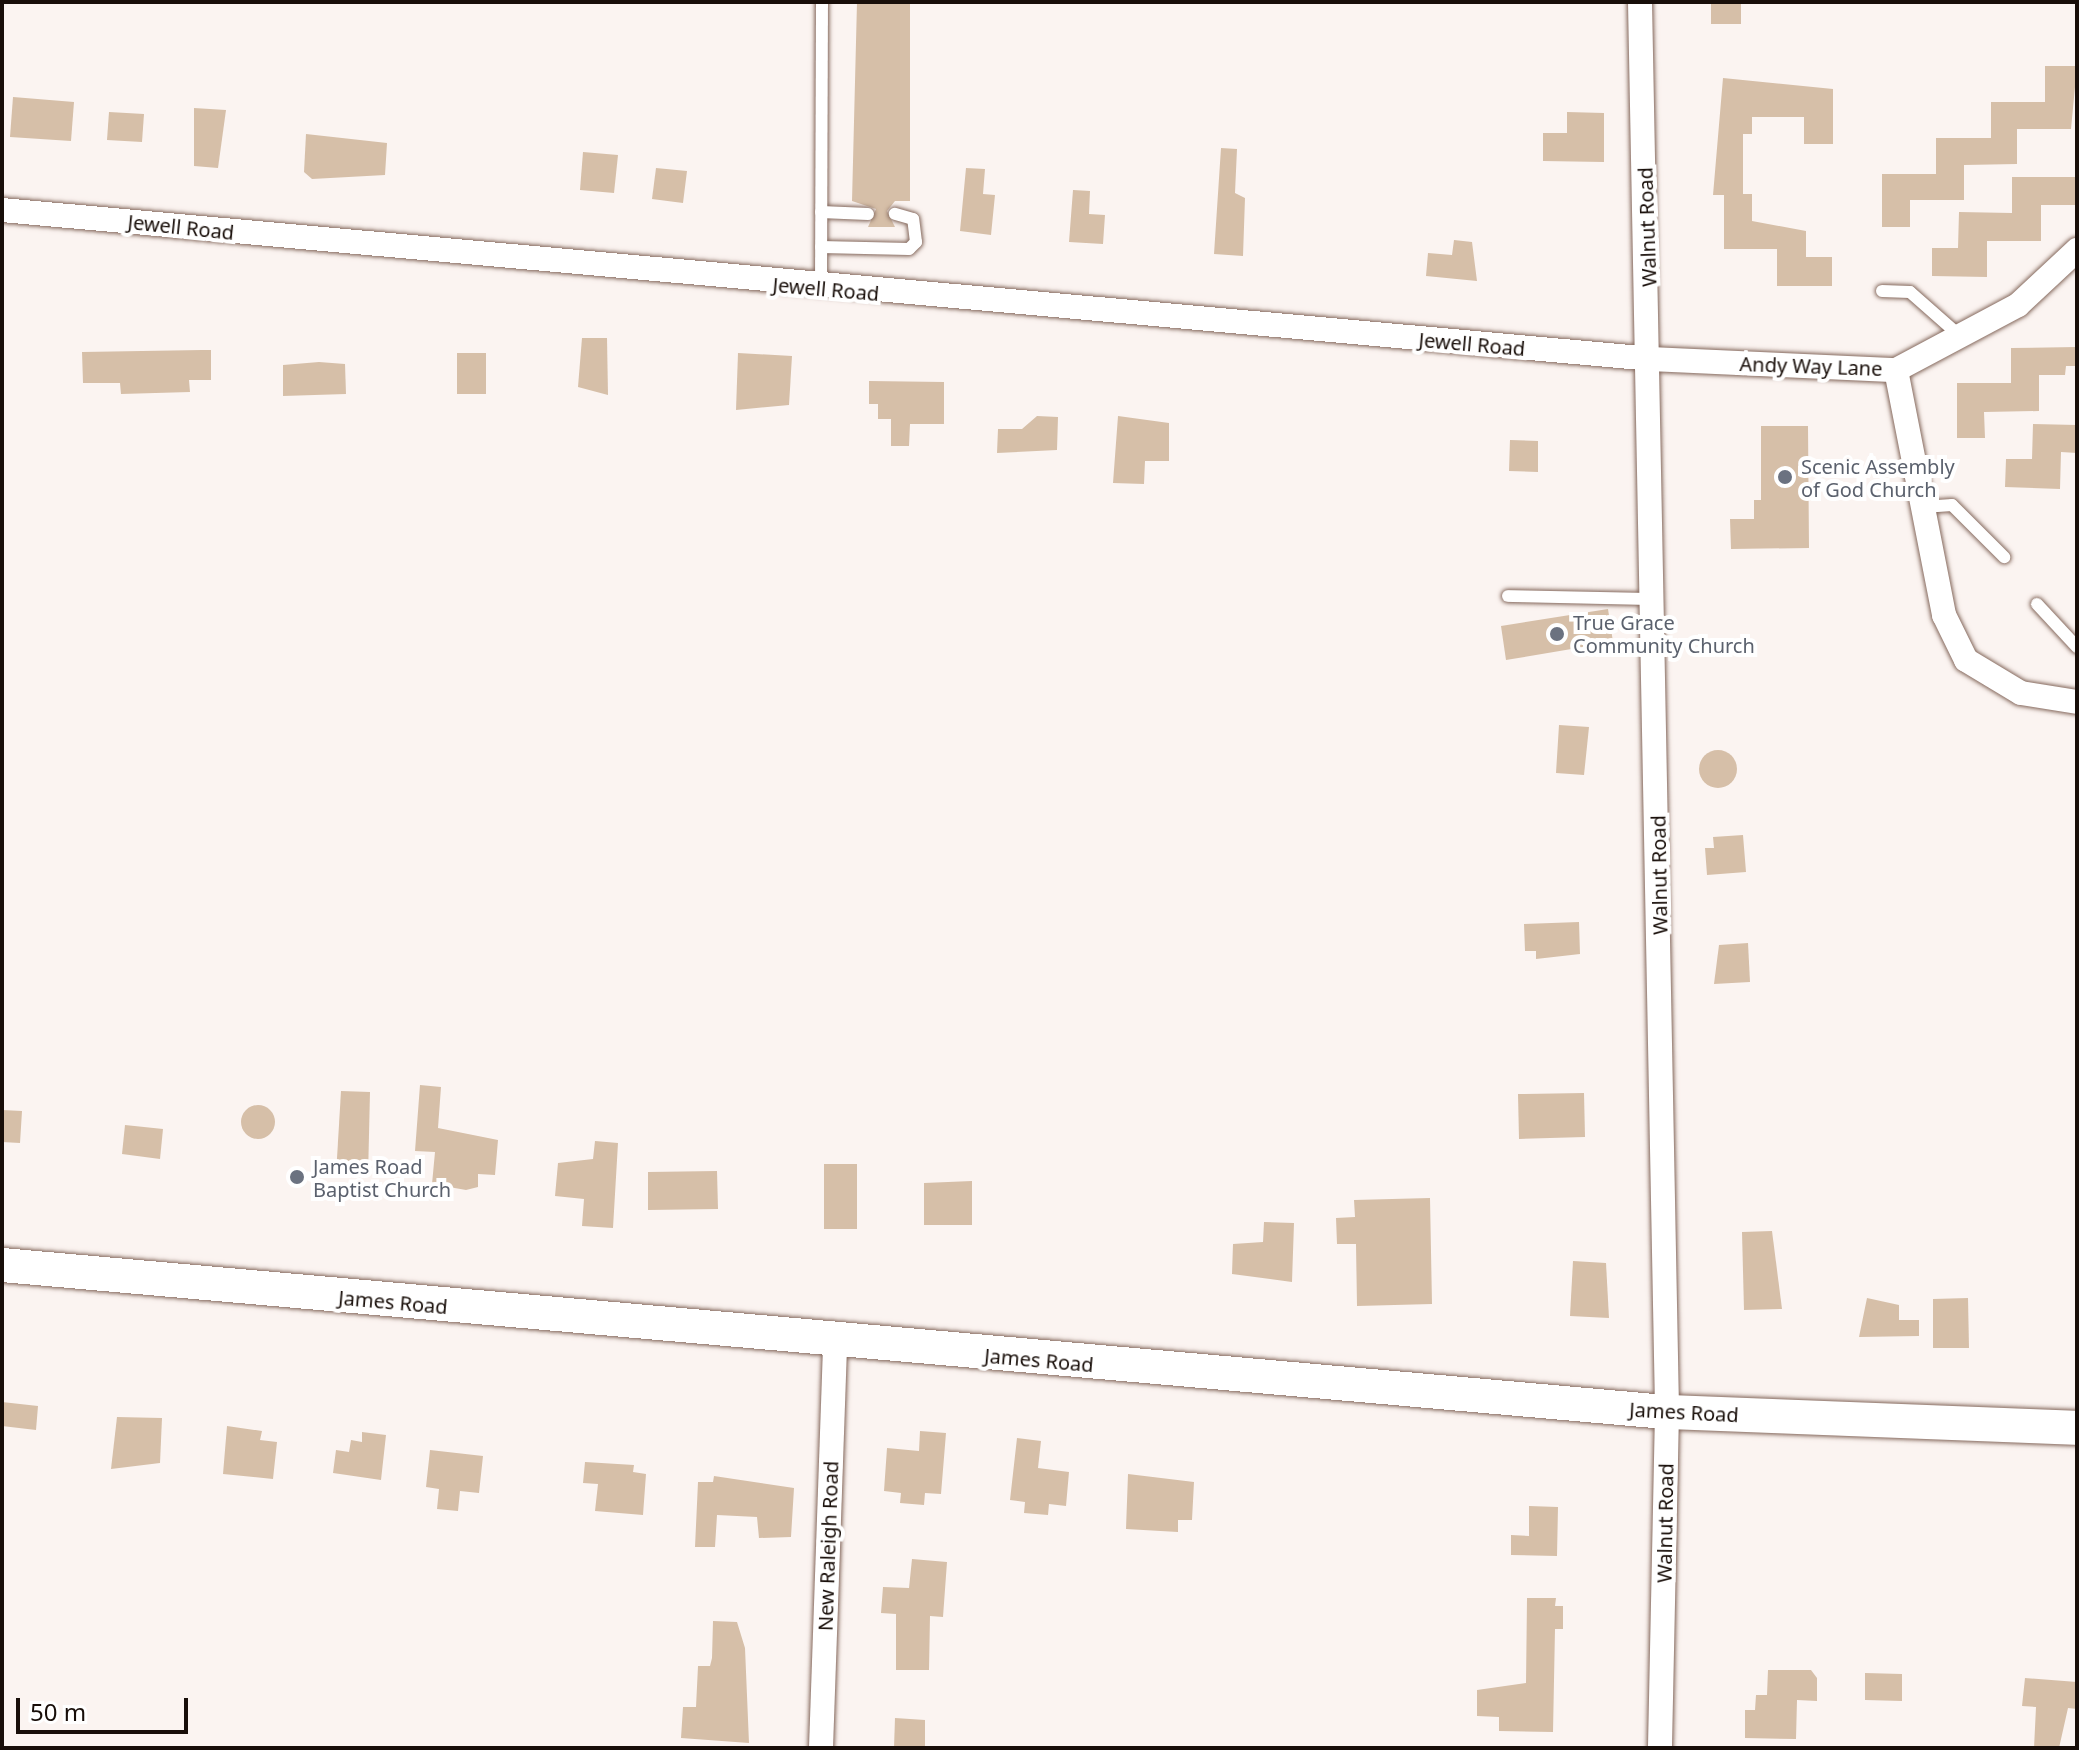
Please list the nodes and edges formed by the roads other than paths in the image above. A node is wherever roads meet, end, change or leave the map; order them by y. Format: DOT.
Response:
graph roads {
  1 [pos="822,2"];
  2 [pos="1640,2"];
  3 [pos="2,210"];
  4 [pos="821,212"];
  5 [pos="868,214"];
  6 [pos="895,214"];
  7 [pos="821,247"];
  8 [pos="2077,250"];
  9 [pos="821,289"];
  10 [pos="1882,291"];
  11 [pos="1959,335"];
  12 [pos="1651,359"];
  13 [pos="1896,370"];
  14 [pos="1923,507"];
  15 [pos="2004,557"];
  16 [pos="1508,596"];
  17 [pos="1655,599"];
  18 [pos="2037,604"];
  19 [pos="2077,647"];
  20 [pos="2077,702"];
  21 [pos="2,1265"];
  22 [pos="835,1343"];
  23 [pos="1667,1412"];
  24 [pos="2077,1428"];
  25 [pos="821,1748"];
  26 [pos="1660,1748"];
  1 -- 4 [label="lane"];
  2 -- 12 [label="street, Walnut Road"];
  3 -- 9 [label="street, Jewell Road"];
  4 -- 5 [label="lane"];
  4 -- 7 [label="lane"];
  6 -- 7 [label="lane"];
  7 -- 9 [label="lane"];
  8 -- 11 [label="street, Andy Way Lane"];
  9 -- 12 [label="street, Jewell Road"];
  10 -- 11 [label="lane"];
  11 -- 13 [label="street, Andy Way Lane"];
  12 -- 13 [label="street, Andy Way Lane"];
  12 -- 17 [label="street, Walnut Road"];
  13 -- 14 [label="street"];
  14 -- 15 [label="lane"];
  14 -- 20 [label="street"];
  16 -- 17 [label="lane"];
  17 -- 23 [label="street, Walnut Road"];
  18 -- 19 [label="lane"];
  21 -- 22 [label="main road, James Road"];
  22 -- 23 [label="main road, James Road"];
  22 -- 25 [label="street, New Raleigh Road"];
  23 -- 24 [label="main road, James Road"];
  23 -- 26 [label="street, Walnut Road"];
}
